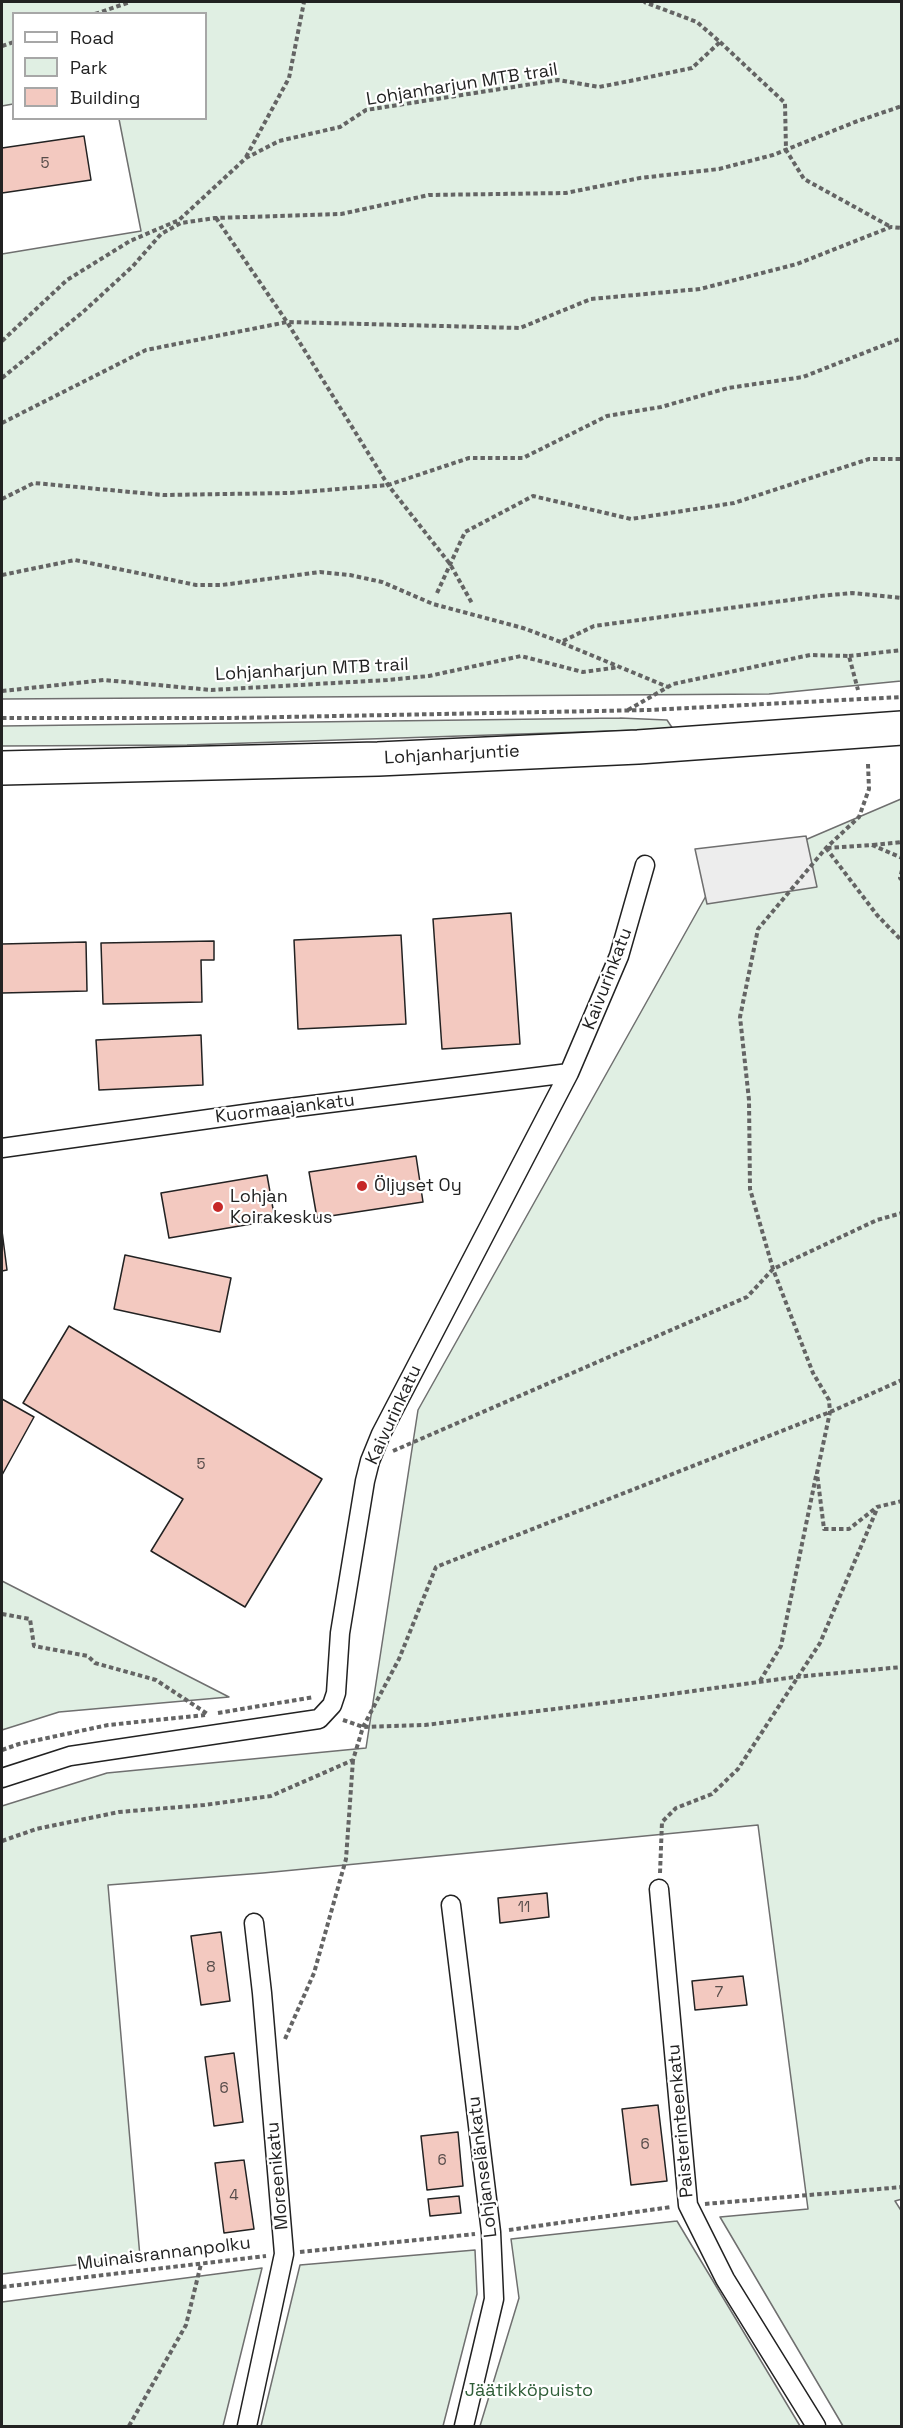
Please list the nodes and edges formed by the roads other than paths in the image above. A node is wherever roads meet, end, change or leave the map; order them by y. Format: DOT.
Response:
graph roads {
  1 [pos="902,728"];
  2 [pos="67,766"];
  3 [pos="2,768"];
  4 [pos="2,774"];
  5 [pos="645,865"];
  6 [pos="569,1073"];
  7 [pos="2,1148"];
  8 [pos="2,1778"];
  9 [pos="659,1889"];
  10 [pos="451,1905"];
  11 [pos="254,1923"];
  12 [pos="248,2427"];
  13 [pos="464,2427"];
  14 [pos="816,2427"];
  1 -- 2 [label="highway, Lohjanharjuntie"];
  2 -- 3 [label="highway, Lohjanharjuntie"];
  2 -- 4 [label="highway"];
  5 -- 6 [label="street, Kaivurinkatu"];
  6 -- 7 [label="street, Kuormaajankatu"];
  6 -- 8 [label="street, Kaivurinkatu"];
  9 -- 14 [label="street, Paisterinteenkatu"];
  10 -- 13 [label="street, Lohjanselänkatu"];
  11 -- 12 [label="street, Moreenikatu"];
}
